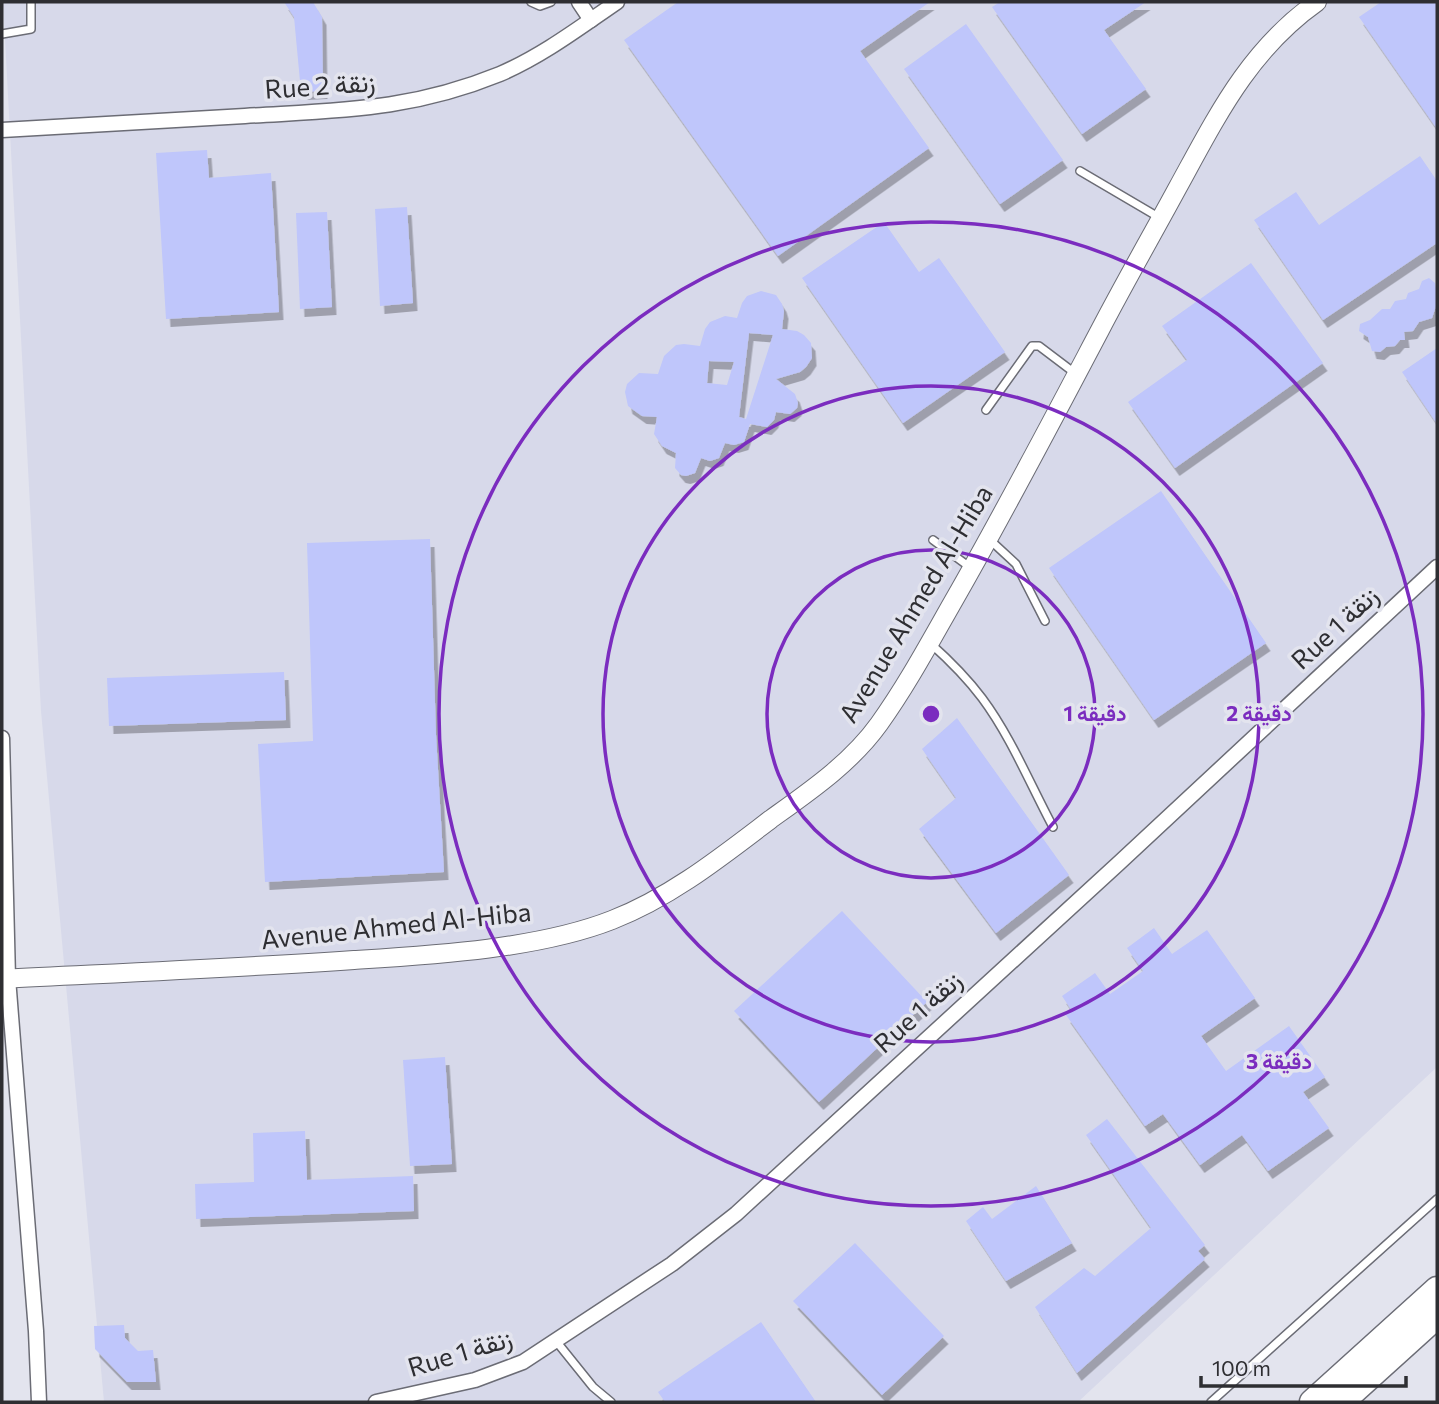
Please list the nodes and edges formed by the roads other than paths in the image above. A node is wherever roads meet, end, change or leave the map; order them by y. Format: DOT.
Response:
graph roads {
  1 [pos="31,2"];
  2 [pos="531,2"];
  3 [pos="551,2"];
  4 [pos="579,2"];
  5 [pos="617,2"];
  6 [pos="1317,2"];
  7 [pos="591,20"];
  8 [pos="2,34"];
  9 [pos="2,130"];
  10 [pos="1080,171"];
  11 [pos="1161,219"];
  12 [pos="1077,374"];
  13 [pos="986,410"];
  14 [pos="989,539"];
  15 [pos="933,540"];
  16 [pos="1437,567"];
  17 [pos="972,569"];
  18 [pos="1045,621"];
  19 [pos="930,643"];
  20 [pos="2,738"];
  21 [pos="1052,827"];
  22 [pos="5,978"];
  23 [pos="1437,1199"];
  24 [pos="1437,1289"];
  25 [pos="1437,1316"];
  26 [pos="556,1340"];
  27 [pos="39,1402"];
  28 [pos="376,1402"];
  29 [pos="611,1402"];
  30 [pos="1211,1402"];
  31 [pos="1312,1402"];
  32 [pos="1342,1402"];
  1 -- 8 [label="lane"];
  2 -- 3 [label="lane"];
  4 -- 7 [label="street"];
  5 -- 7 [label="street, Rue 2 زنقة"];
  6 -- 11 [label="street, Avenue Ahmed Al-Hiba"];
  7 -- 9 [label="street, Rue 2 زنقة"];
  10 -- 11 [label="lane"];
  11 -- 12 [label="street, Avenue Ahmed Al-Hiba"];
  12 -- 13 [label="lane"];
  12 -- 14 [label="street, Avenue Ahmed Al-Hiba"];
  14 -- 17 [label="street, Avenue Ahmed Al-Hiba"];
  14 -- 18 [label="lane"];
  15 -- 17 [label="lane"];
  16 -- 26 [label="street, Rue 1 زنقة"];
  17 -- 19 [label="street, Avenue Ahmed Al-Hiba"];
  19 -- 21 [label="lane"];
  19 -- 22 [label="street, Avenue Ahmed Al-Hiba"];
  20 -- 22 [label="street"];
  22 -- 27 [label="street"];
  23 -- 30 [label="lane"];
  24 -- 31 [label="highway"];
  25 -- 32 [label="highway"];
  26 -- 28 [label="street, Rue 1 زنقة"];
  26 -- 29 [label="lane"];
}
